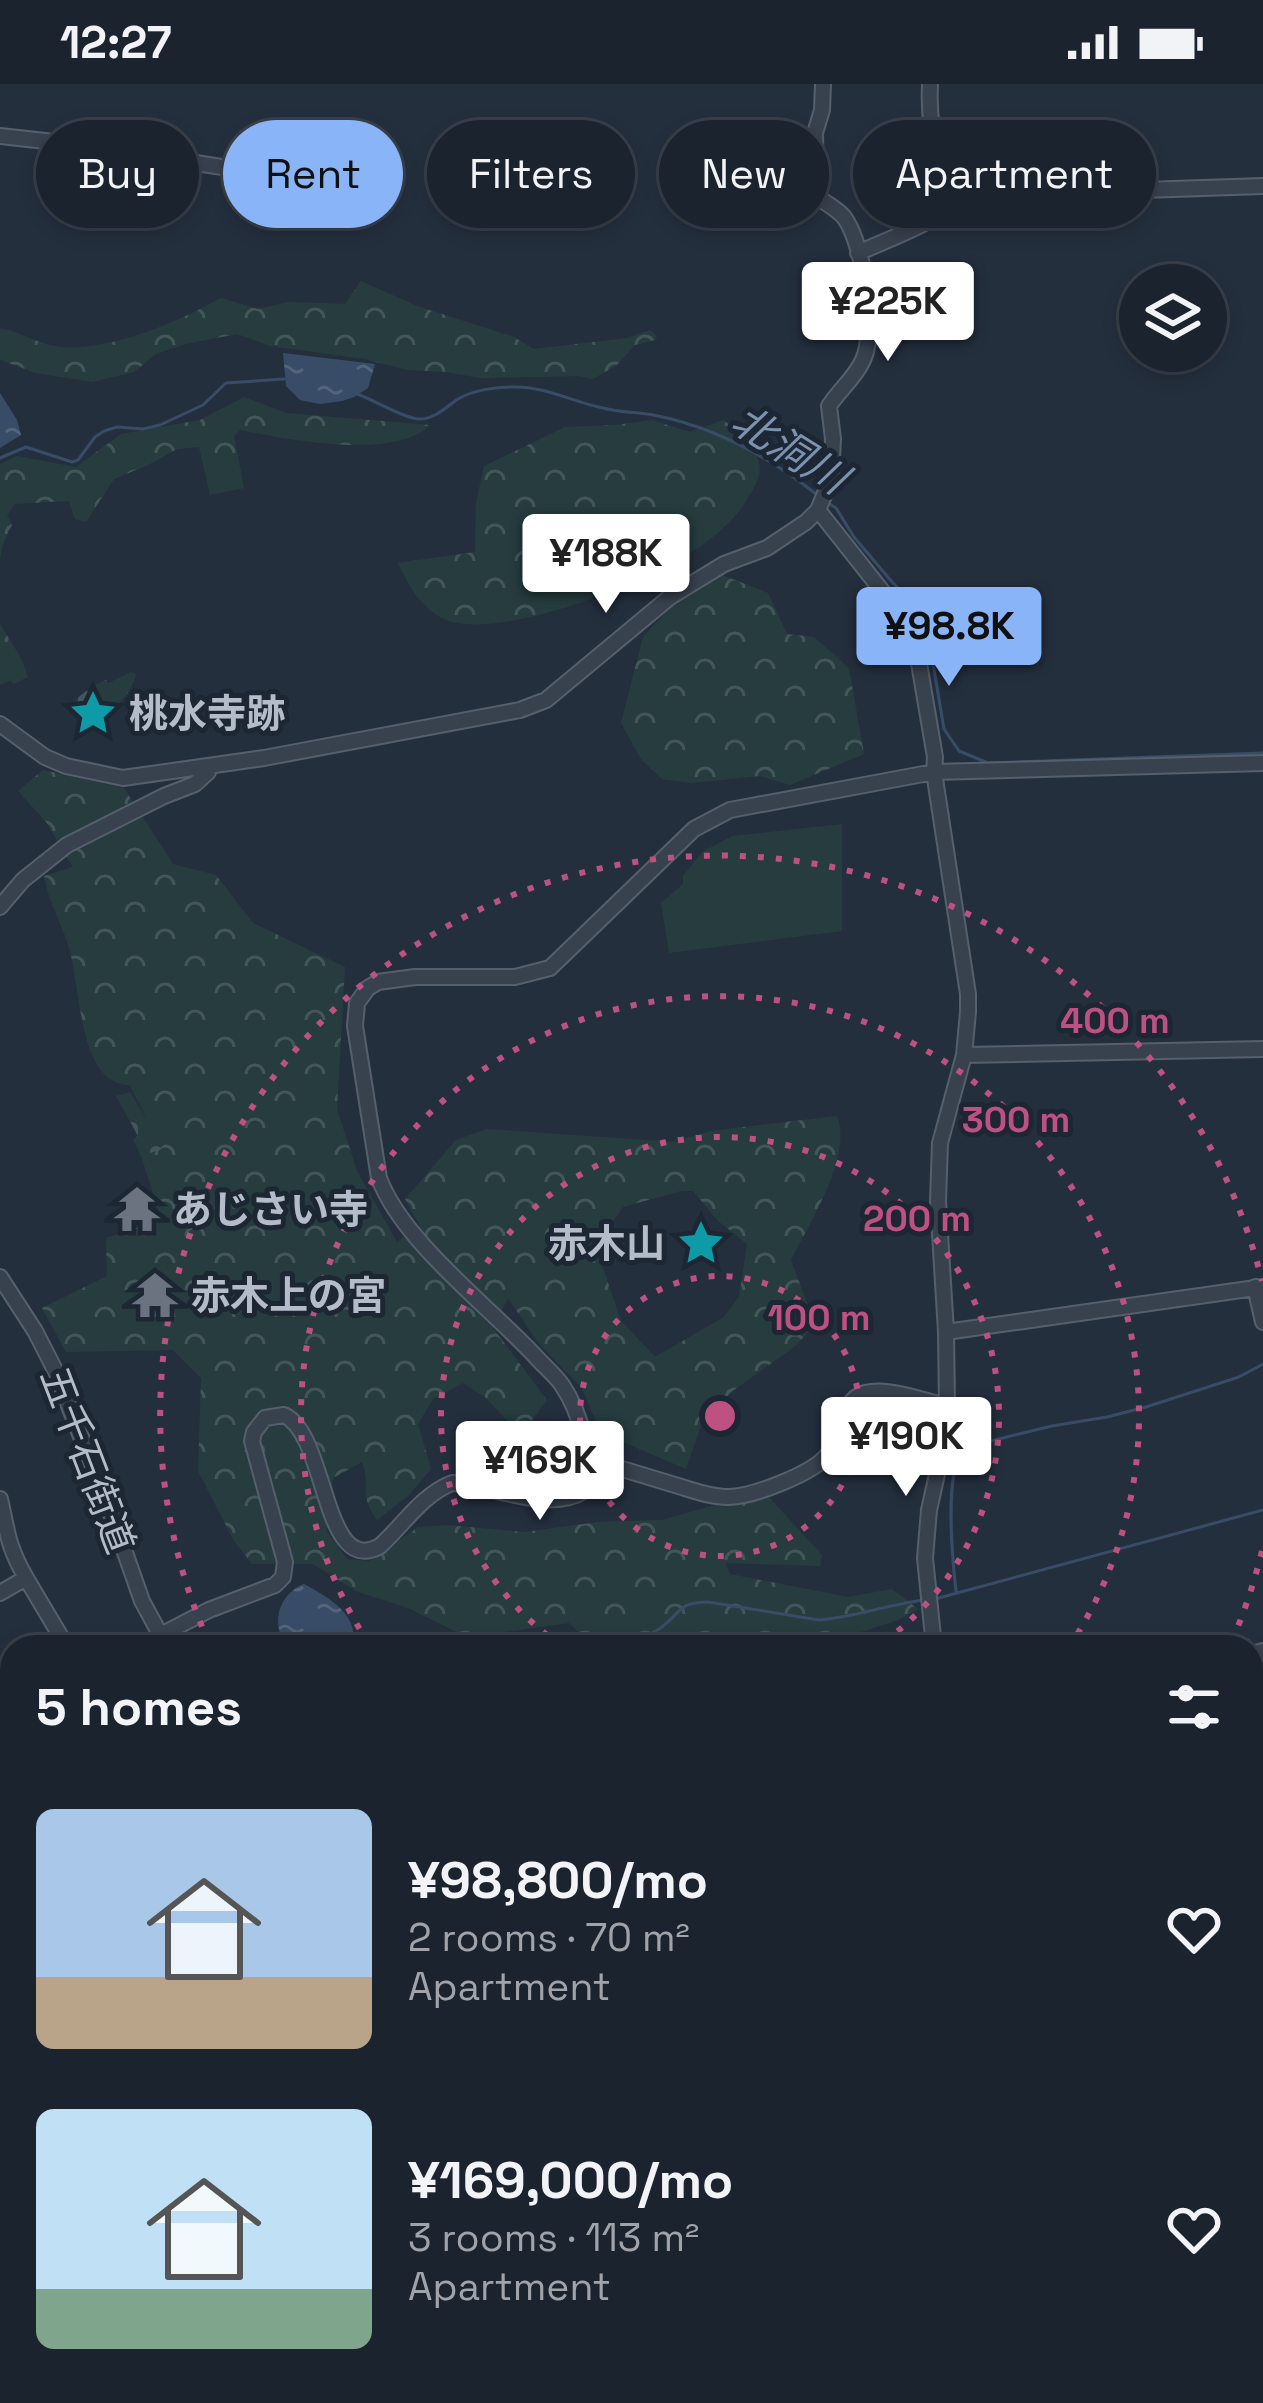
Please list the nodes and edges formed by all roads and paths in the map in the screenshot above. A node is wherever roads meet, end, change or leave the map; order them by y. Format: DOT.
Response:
graph roads {
  1 [pos="823,84"];
  2 [pos="930,84"];
  3 [pos="930,120"];
  4 [pos="0,136"];
  5 [pos="223,167"];
  6 [pos="1263,186"];
  7 [pos="1156,190"];
  8 [pos="911,228"];
  9 [pos="858,253"];
  10 [pos="818,510"];
  11 [pos="0,724"];
  12 [pos="1263,763"];
  13 [pos="210,766"];
  14 [pos="934,772"];
  15 [pos="0,907"];
  16 [pos="1263,1049"];
  17 [pos="964,1055"];
  18 [pos="0,1277"];
  19 [pos="1259,1287"];
  20 [pos="1263,1322"];
  21 [pos="946,1332"];
  22 [pos="947,1406"];
  23 [pos="586,1458"];
  24 [pos="0,1499"];
  25 [pos="26,1578"];
  26 [pos="0,1593"];
  27 [pos="61,1635"];
  28 [pos="160,1635"];
  29 [pos="172,1635"];
  30 [pos="933,1635"];
  1 -- 9 [label="street"];
  2 -- 3 [label="street"];
  4 -- 5 [label="street"];
  6 -- 7 [label="street"];
  8 -- 9 [label="street"];
  9 -- 10 [label="street"];
  10 -- 13 [label="street"];
  10 -- 14 [label="street"];
  11 -- 13 [label="street"];
  12 -- 14 [label="street"];
  13 -- 15 [label="street"];
  14 -- 17 [label="street"];
  14 -- 23 [label="street"];
  16 -- 17 [label="street"];
  17 -- 21 [label="street"];
  18 -- 28 [label="street, 五千石街道"];
  19 -- 20 [label="street"];
  19 -- 21 [label="street"];
  21 -- 22 [label="street"];
  22 -- 23 [label="street"];
  22 -- 30 [label="street"];
  23 -- 29 [label="street"];
  24 -- 25 [label="street"];
  25 -- 26 [label="street"];
  25 -- 27 [label="street"];
}
